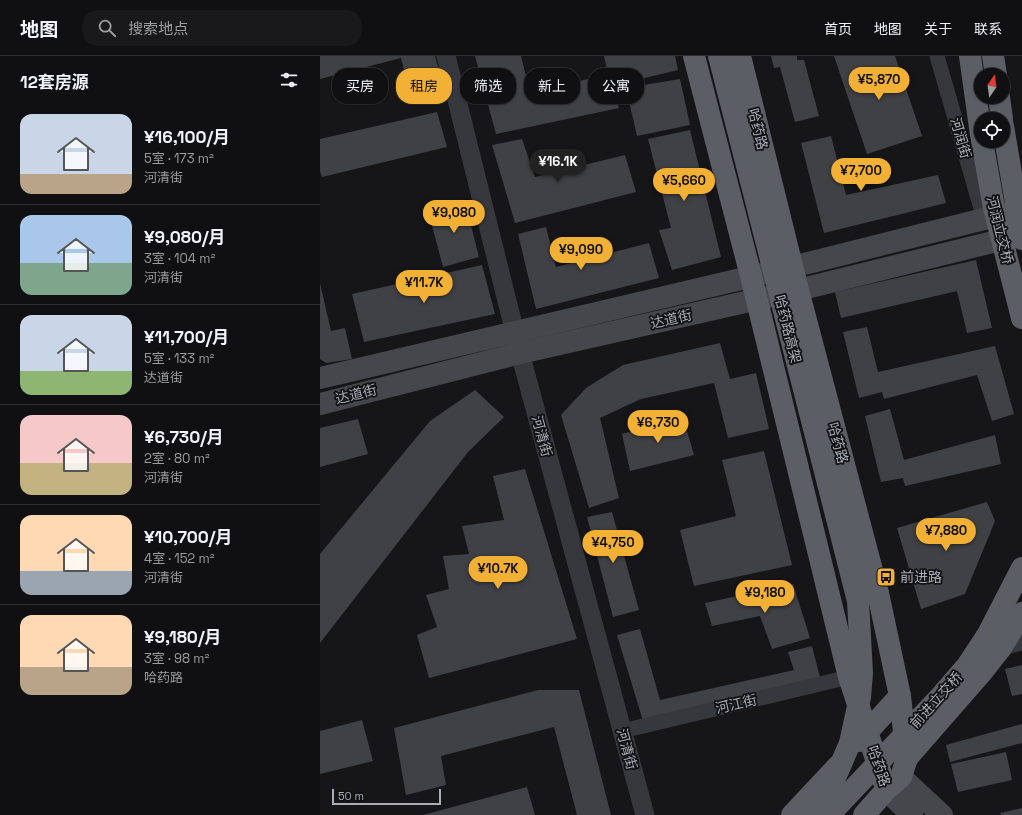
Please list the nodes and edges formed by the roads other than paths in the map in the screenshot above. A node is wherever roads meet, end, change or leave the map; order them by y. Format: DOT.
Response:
graph roads {
  1 [pos="446,56"];
  2 [pos="694,56"];
  3 [pos="719,56"];
  4 [pos="740,56"];
  5 [pos="938,56"];
  6 [pos="970,56"];
  7 [pos="993,56"];
  8 [pos="995,68"];
  9 [pos="978,112"];
  10 [pos="983,148"];
  11 [pos="1007,148"];
  12 [pos="1019,209"];
  13 [pos="984,219"];
  14 [pos="1022,235"];
  15 [pos="1022,239"];
  16 [pos="792,267"];
  17 [pos="751,276"];
  18 [pos="798,290"];
  19 [pos="756,300"];
  20 [pos="1022,318"];
  21 [pos="515,331"];
  22 [pos="520,353"];
  23 [pos="320,378"];
  24 [pos="320,404"];
  25 [pos="1022,568"];
  26 [pos="1022,613"];
  27 [pos="1022,643"];
  28 [pos="1000,648"];
  29 [pos="849,677"];
  30 [pos="900,696"];
  31 [pos="622,731"];
  32 [pos="867,731"];
  33 [pos="898,775"];
  34 [pos="645,815"];
  35 [pos="792,815"];
  36 [pos="814,815"];
  37 [pos="829,815"];
  38 [pos="864,815"];
  39 [pos="912,815"];
  40 [pos="942,815"];
  1 -- 21 [label="street, 河清街"];
  2 -- 17 [label="highway, 哈药路"];
  3 -- 36 [label="highway, 哈药路高架, bridge"];
  4 -- 16 [label="highway, 哈药路"];
  5 -- 13 [label="street, 河润街"];
  6 -- 9 [label="highway"];
  7 -- 8 [label="highway"];
  10 -- 20 [label="highway, 河润立交桥, bridge"];
  11 -- 12 [label="highway"];
  12 -- 13 [label="main road"];
  12 -- 14 [label="highway"];
  13 -- 16 [label="main road"];
  14 -- 15 [label="highway"];
  14 -- 18 [label="main road, 达道街"];
  16 -- 17 [label="main road"];
  16 -- 18 [label="highway, 哈药路"];
  17 -- 19 [label="highway, 哈药路"];
  17 -- 21 [label="main road"];
  18 -- 19 [label="main road, 达道街"];
  18 -- 30 [label="highway, 哈药路"];
  19 -- 22 [label="main road, 达道街"];
  19 -- 29 [label="highway, 哈药路"];
  21 -- 22 [label="street, 河清街"];
  21 -- 23 [label="main road"];
  22 -- 24 [label="main road, 达道街"];
  22 -- 31 [label="street, 河清街"];
  25 -- 37 [label="highway, 前进立交桥, bridge"];
  26 -- 28 [label="highway"];
  27 -- 28 [label="street"];
  28 -- 33 [label="highway"];
  29 -- 31 [label="street, 河江街"];
  29 -- 32 [label="highway, 哈药路"];
  30 -- 32 [label="highway"];
  30 -- 33 [label="highway, 哈药路"];
  31 -- 34 [label="street, 河清街"];
  32 -- 33 [label="highway, 哈药路"];
  32 -- 35 [label="highway"];
  33 -- 38 [label="highway"];
  33 -- 39 [label="main road, 哈药路"];
  33 -- 40 [label="main road, 哈药路"];
}
